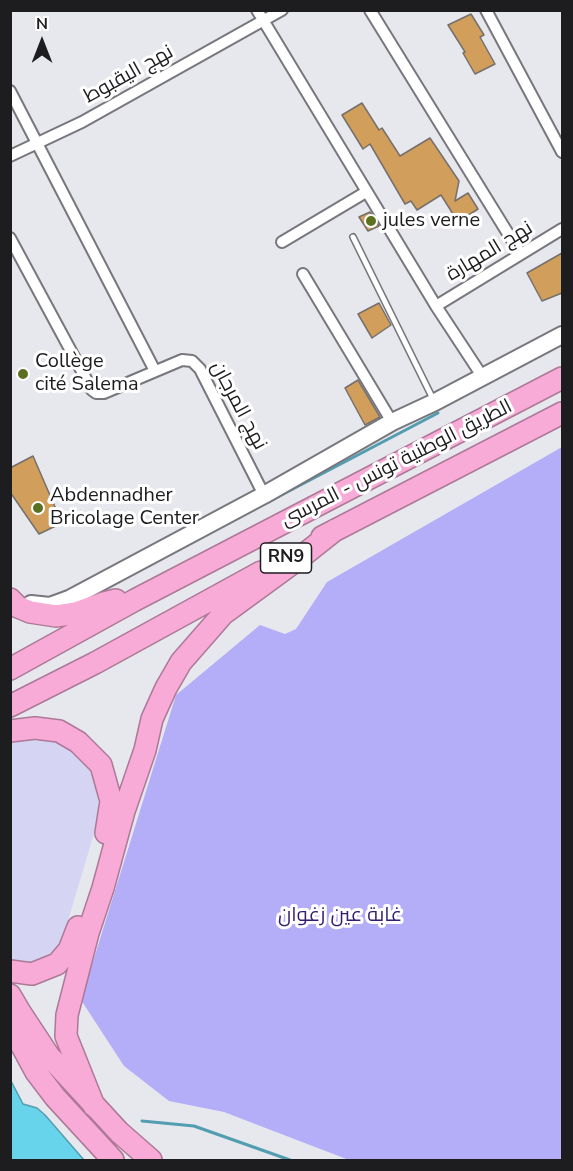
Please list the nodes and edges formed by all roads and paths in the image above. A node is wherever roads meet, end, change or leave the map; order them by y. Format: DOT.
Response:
graph roads {
  1 [pos="257,10"];
  2 [pos="282,10"];
  3 [pos="370,10"];
  4 [pos="486,10"];
  5 [pos="262,21"];
  6 [pos="10,90"];
  7 [pos="37,143"];
  8 [pos="562,152"];
  9 [pos="10,156"];
  10 [pos="366,192"];
  11 [pos="562,229"];
  12 [pos="353,237"];
  13 [pos="10,238"];
  14 [pos="282,242"];
  15 [pos="520,253"];
  16 [pos="303,274"];
  17 [pos="436,306"];
  18 [pos="562,335"];
  19 [pos="156,371"];
  20 [pos="482,376"];
  21 [pos="562,378"];
  22 [pos="435,402"];
  23 [pos="562,413"];
  24 [pos="392,423"];
  25 [pos="264,495"];
  26 [pos="335,530"];
  27 [pos="10,597"];
  28 [pos="135,600"];
  29 [pos="10,669"];
  30 [pos="10,706"];
  31 [pos="10,730"];
  32 [pos="10,971"];
  33 [pos="10,994"];
  34 [pos="10,1024"];
  35 [pos="10,1043"];
  36 [pos="36,1072"];
  37 [pos="94,1106"];
  38 [pos="113,1161"];
  39 [pos="151,1161"];
  1 -- 5 [label="street"];
  2 -- 5 [label="street, نهج اليقبوط"];
  3 -- 15 [label="street"];
  4 -- 8 [label="street"];
  5 -- 7 [label="street, نهج اليقبوط"];
  5 -- 10 [label="street"];
  6 -- 7 [label="street"];
  7 -- 9 [label="street, نهج اليقبوط"];
  7 -- 19 [label="street"];
  10 -- 14 [label="street"];
  10 -- 17 [label="street"];
  11 -- 15 [label="street, نهج المهارة"];
  12 -- 22 [label="lane"];
  13 -- 19 [label="street, نهج المرجان"];
  15 -- 17 [label="street, نهج المهارة"];
  16 -- 24 [label="street"];
  17 -- 20 [label="street"];
  18 -- 20 [label="street, الطريق الوطنية تونس - المرسى"];
  19 -- 25 [label="street, نهج المرجان"];
  20 -- 22 [label="street, الطريق الوطنية تونس - المرسى"];
  21 -- 28 [label="highway, الطريق الوطنية تونس - المرسى / RN9"];
  22 -- 24 [label="street, الطريق الوطنية تونس - المرسى"];
  23 -- 26 [label="highway, الطريق الوطنية تونس - المرسى / RN9"];
  24 -- 25 [label="street, الطريق الوطنية تونس - المرسى"];
  25 -- 27 [label="street, الطريق الوطنية تونس - المرسى"];
  26 -- 30 [label="highway, الطريق الوطنية تونس - المرسى / RN9"];
  26 -- 37 [label="highway"];
  27 -- 28 [label="highway"];
  28 -- 29 [label="highway, الطريق الوطنية تونس - المرسى / RN9"];
  31 -- 32 [label="highway"];
  33 -- 37 [label="highway"];
  34 -- 36 [label="highway"];
  35 -- 36 [label="highway"];
  36 -- 38 [label="highway"];
  37 -- 39 [label="highway"];
}
